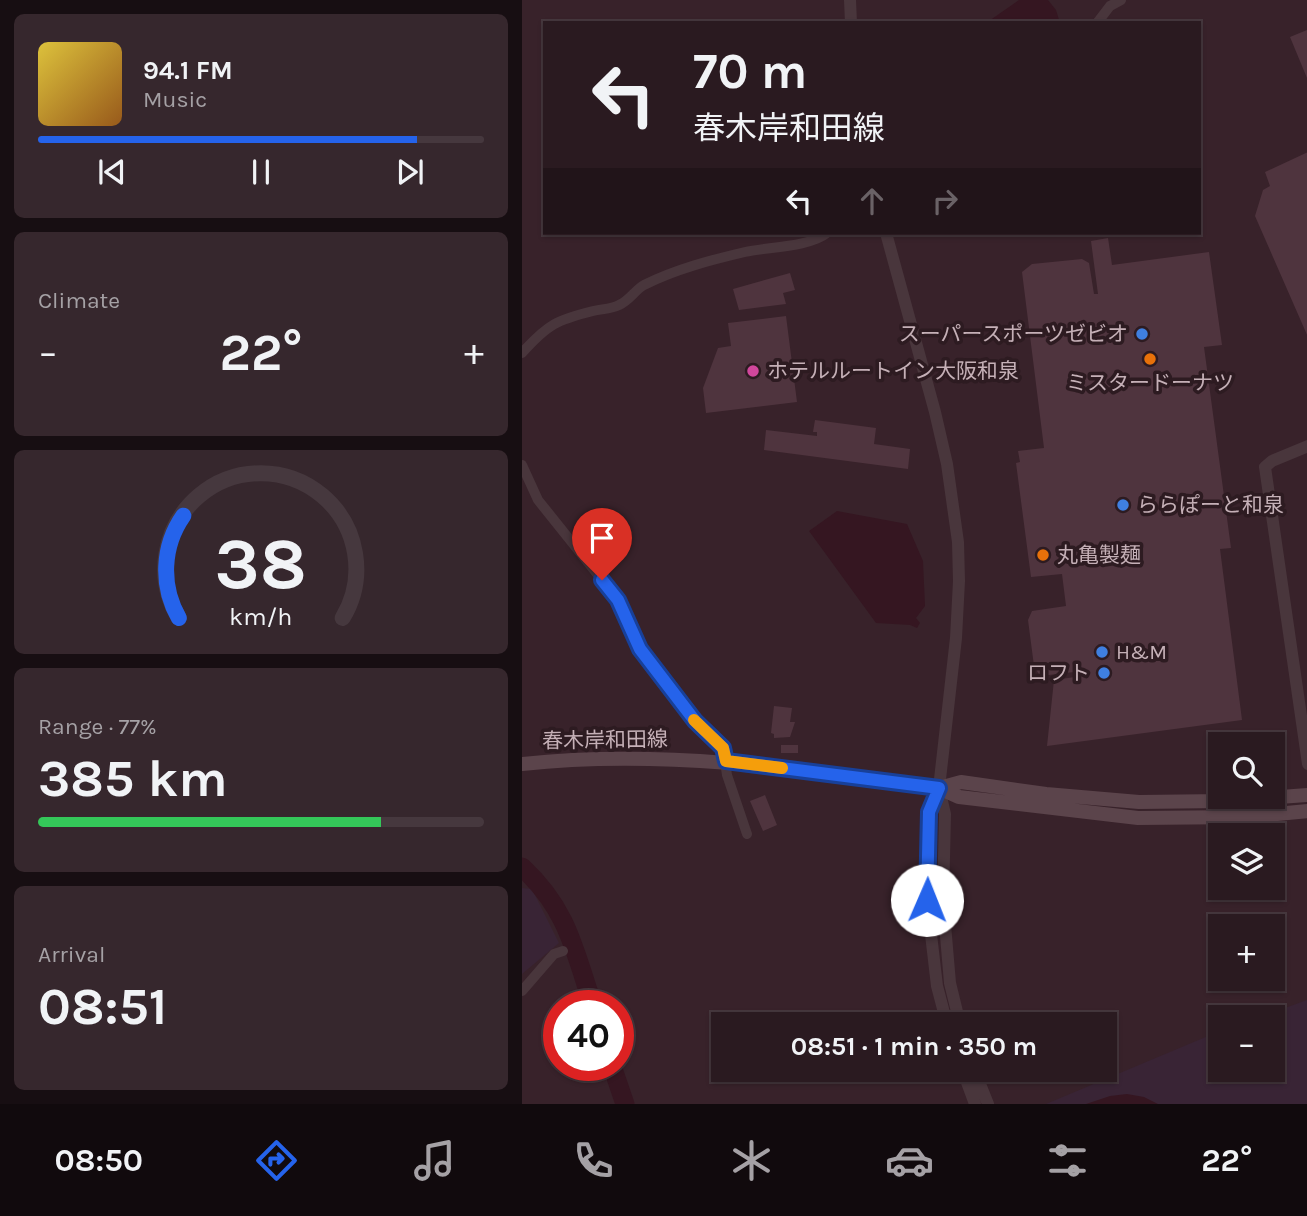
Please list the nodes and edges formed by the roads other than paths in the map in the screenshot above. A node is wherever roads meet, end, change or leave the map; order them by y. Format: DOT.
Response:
graph roads {
  1 [pos="850,0"];
  2 [pos="1121,0"];
  3 [pos="851,21"];
  4 [pos="1099,21"];
  5 [pos="824,235"];
  6 [pos="887,235"];
  7 [pos="522,352"];
  8 [pos="1308,446"];
  9 [pos="522,465"];
  10 [pos="726,761"];
  11 [pos="522,764"];
  12 [pos="1308,764"];
  13 [pos="939,788"];
  14 [pos="1308,795"];
  15 [pos="1308,811"];
  16 [pos="747,834"];
  17 [pos="563,951"];
  18 [pos="522,991"];
  19 [pos="944,1012"];
  20 [pos="957,1012"];
  21 [pos="967,1082"];
  22 [pos="979,1082"];
  23 [pos="975,1104"];
  24 [pos="988,1104"];
  1 -- 3 [label="street"];
  2 -- 4 [label="street"];
  5 -- 7 [label="street"];
  6 -- 13 [label="street"];
  8 -- 12 [label="street"];
  9 -- 10 [label="street"];
  10 -- 11 [label="main road, 春木岸和田線"];
  10 -- 13 [label="main road, 春木岸和田線"];
  10 -- 16 [label="street"];
  13 -- 14 [label="main road, 春木岸和田線"];
  13 -- 15 [label="main road, 春木岸和田線"];
  13 -- 19 [label="street"];
  13 -- 20 [label="street"];
  17 -- 18 [label="street"];
  21 -- 23 [label="street"];
  22 -- 24 [label="street"];
}
